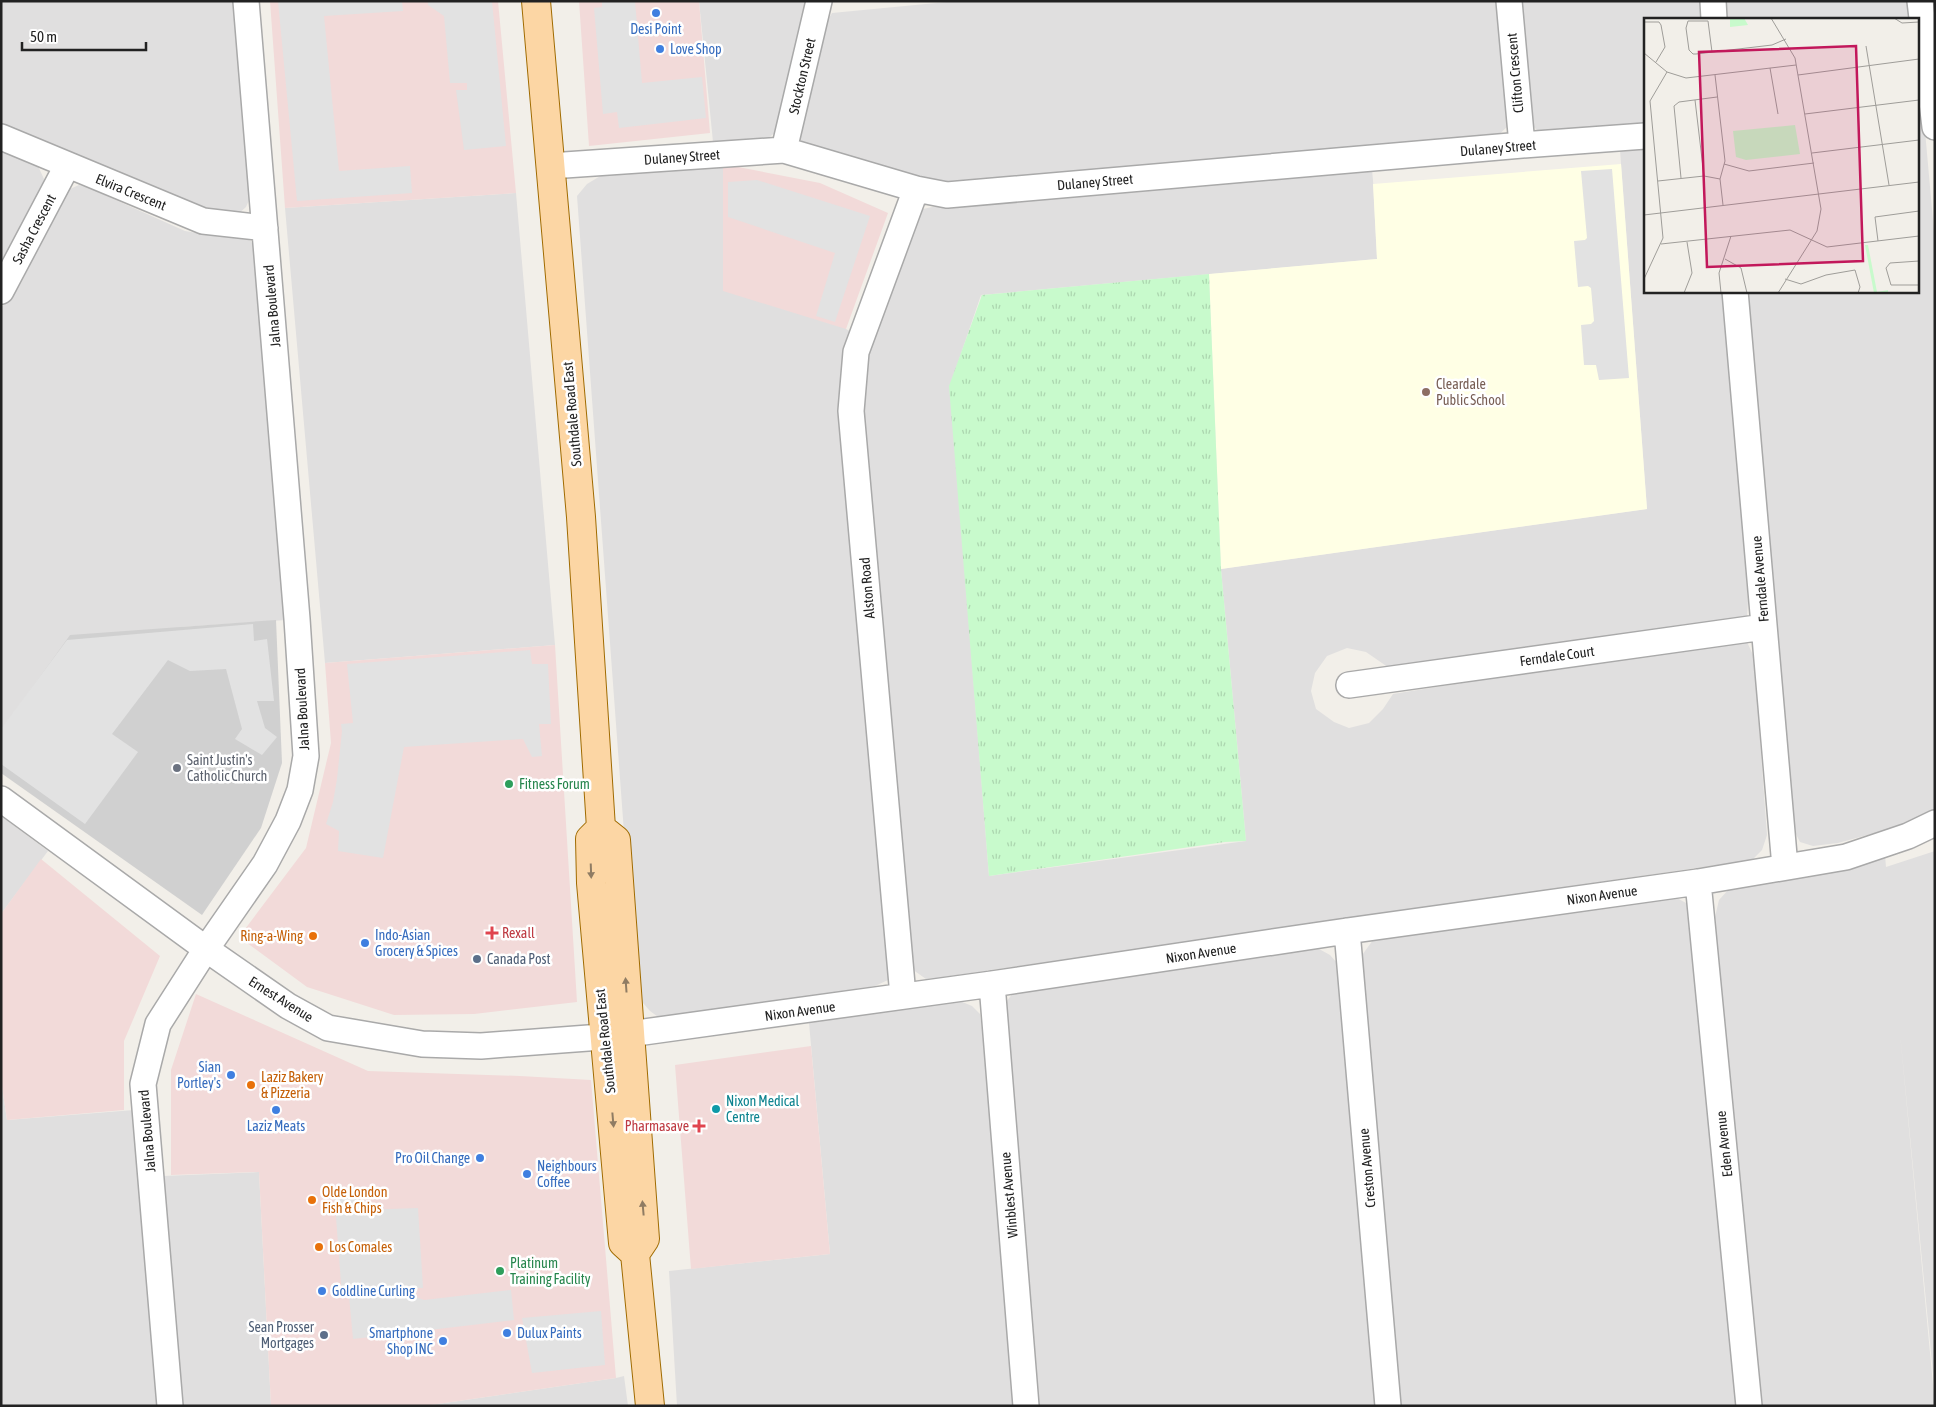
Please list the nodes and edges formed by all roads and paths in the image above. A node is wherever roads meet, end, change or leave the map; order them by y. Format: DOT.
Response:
graph roads {
  1 [pos="246,1"];
  2 [pos="536,1"];
  3 [pos="819,1"];
  4 [pos="1509,1"];
  5 [pos="1713,1"];
  6 [pos="1920,1"];
  7 [pos="1714,18"];
  8 [pos="1934,116"];
  9 [pos="1644,136"];
  10 [pos="1,138"];
  11 [pos="1522,145"];
  12 [pos="784,150"];
  13 [pos="67,166"];
  14 [pos="550,166"];
  15 [pos="916,189"];
  16 [pos="265,228"];
  17 [pos="1,291"];
  18 [pos="1734,292"];
  19 [pos="1764,628"];
  20 [pos="1350,685"];
  21 [pos="1,799"];
  22 [pos="1935,823"];
  23 [pos="1786,866"];
  24 [pos="1698,882"];
  25 [pos="1347,931"];
  26 [pos="206,949"];
  27 [pos="992,984"];
  28 [pos="903,996"];
  29 [pos="616,1035"];
  30 [pos="170,1406"];
  31 [pos="650,1406"];
  32 [pos="1026,1406"];
  33 [pos="1388,1406"];
  34 [pos="1749,1406"];
  1 -- 16 [label="street, Jalna Boulevard"];
  2 -- 14 [label="main road, Southdale Road East"];
  3 -- 12 [label="street, Stockton Street"];
  4 -- 11 [label="street, Clifton Crescent"];
  5 -- 7 [label="street"];
  6 -- 8 [label="street"];
  9 -- 11 [label="street, Dulaney Street"];
  10 -- 13 [label="street, Elvira Crescent"];
  11 -- 15 [label="street, Dulaney Street"];
  12 -- 14 [label="street, Dulaney Street"];
  12 -- 15 [label="street, Dulaney Street"];
  13 -- 16 [label="street, Elvira Crescent"];
  13 -- 17 [label="street, Sasha Crescent"];
  14 -- 29 [label="main road, Southdale Road East"];
  15 -- 28 [label="street, Alston Road"];
  16 -- 26 [label="street, Jalna Boulevard"];
  18 -- 19 [label="street, Ferndale Avenue"];
  19 -- 20 [label="street, Ferndale Court"];
  19 -- 23 [label="street, Ferndale Avenue"];
  21 -- 26 [label="street, Ernest Avenue"];
  22 -- 23 [label="street, Nixon Avenue"];
  23 -- 24 [label="street, Nixon Avenue"];
  24 -- 25 [label="street, Nixon Avenue"];
  24 -- 34 [label="street, Eden Avenue"];
  25 -- 27 [label="street, Nixon Avenue"];
  25 -- 33 [label="street, Creston Avenue"];
  26 -- 29 [label="street, Ernest Avenue"];
  26 -- 30 [label="street, Jalna Boulevard"];
  27 -- 28 [label="street, Nixon Avenue"];
  27 -- 32 [label="street, Winblest Avenue"];
  28 -- 29 [label="street, Nixon Avenue"];
  29 -- 31 [label="main road, Southdale Road East"];
}
